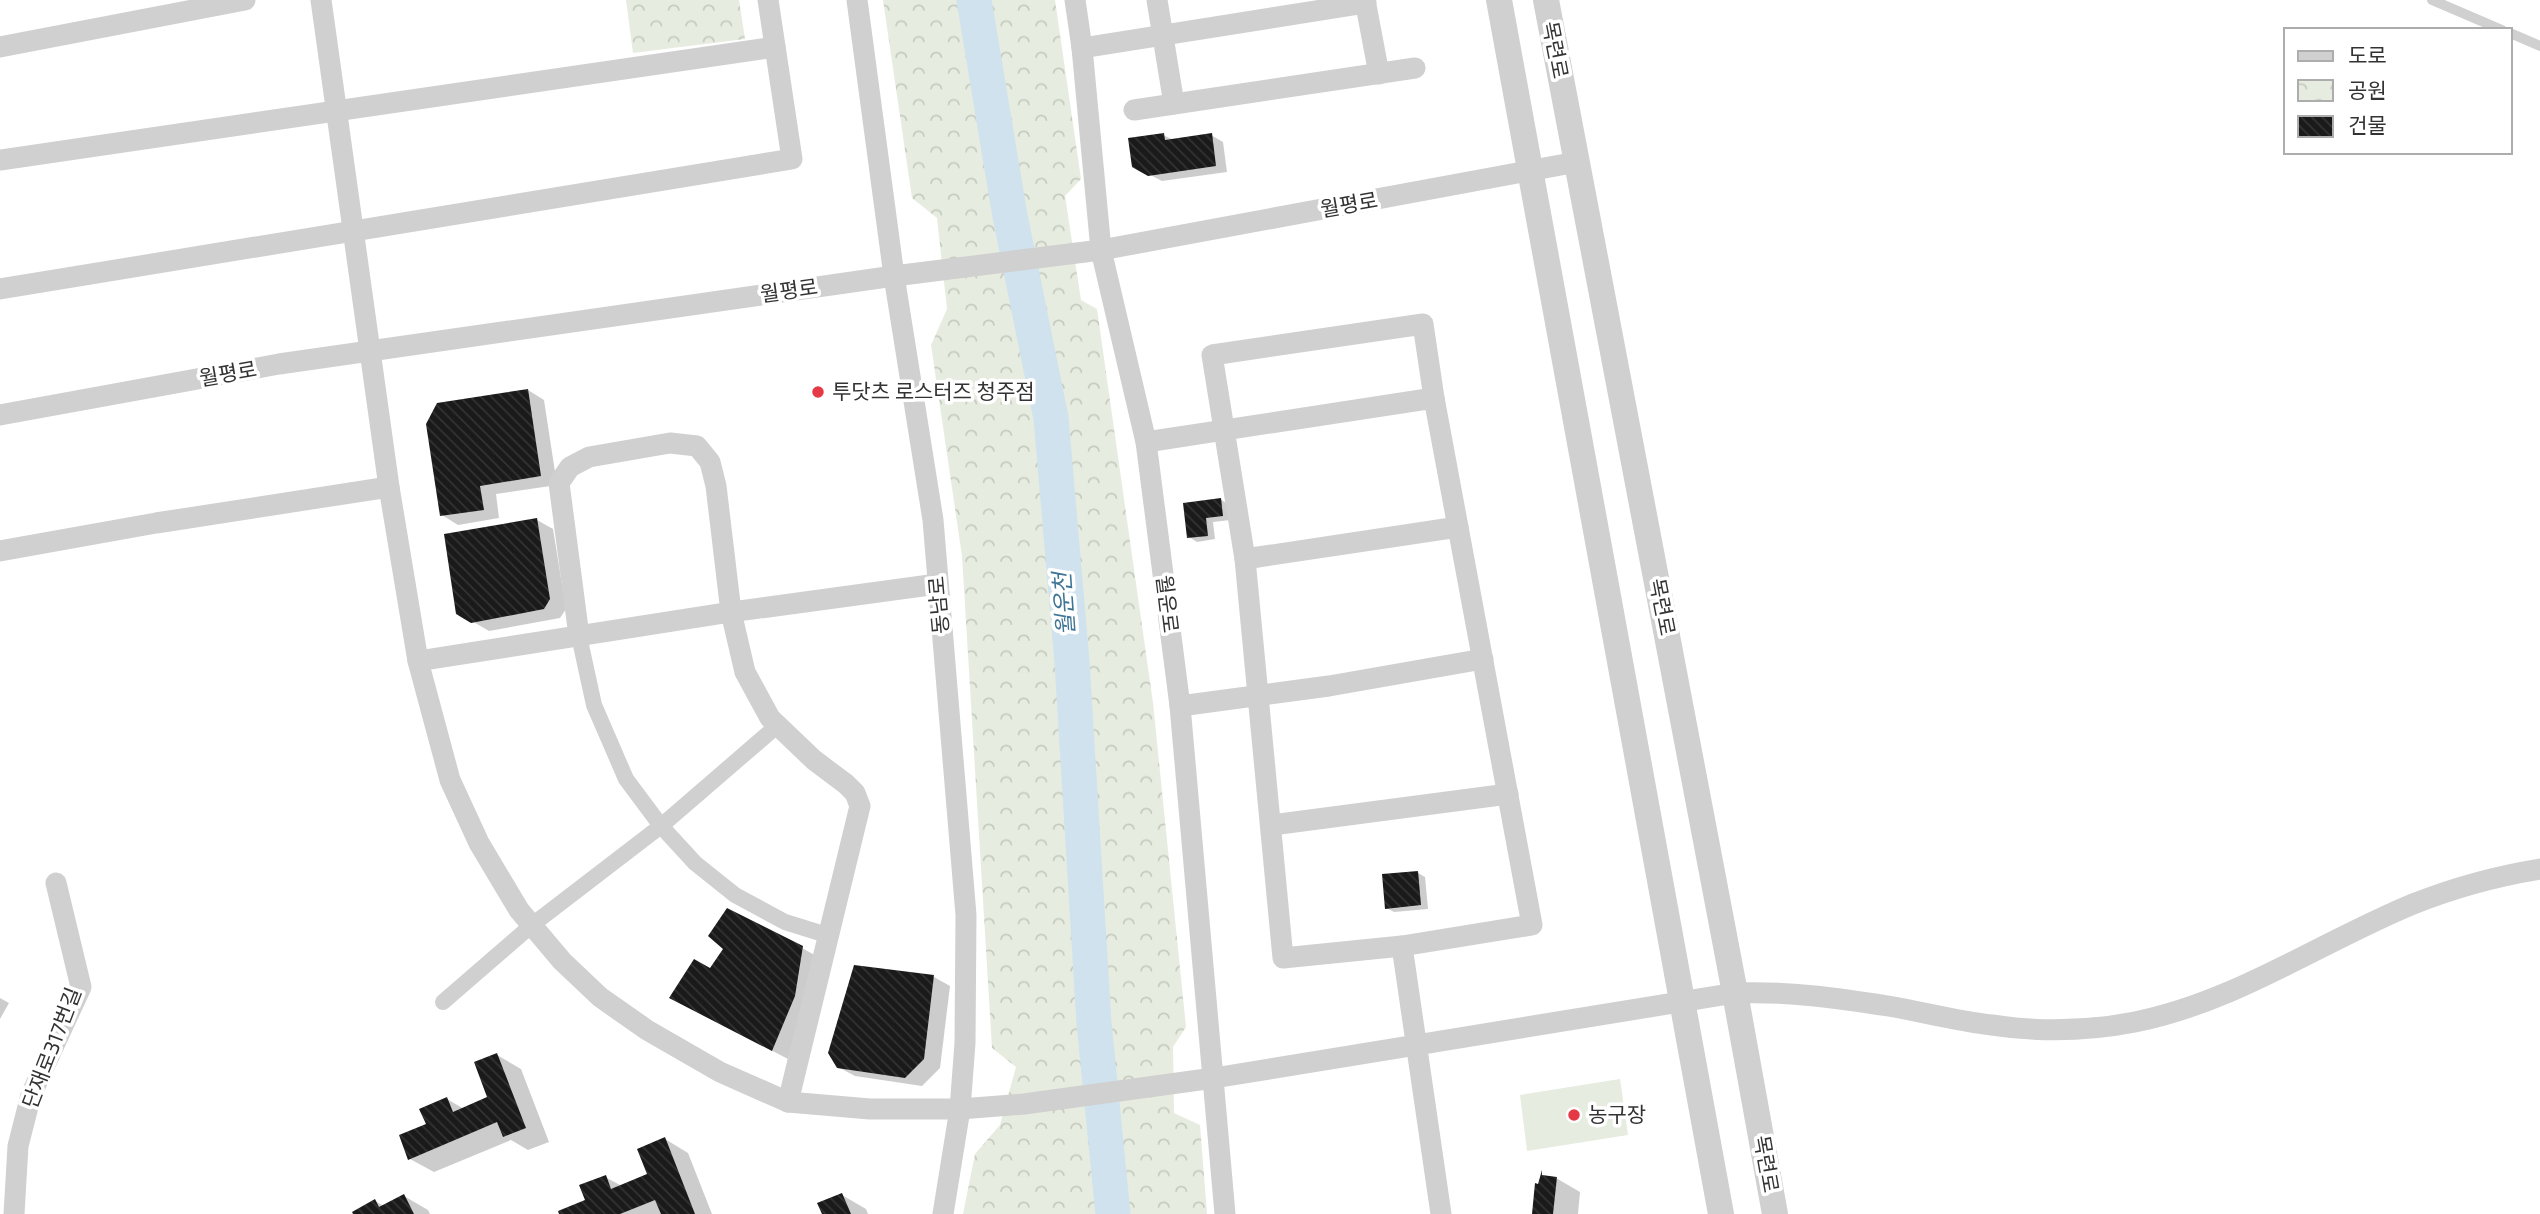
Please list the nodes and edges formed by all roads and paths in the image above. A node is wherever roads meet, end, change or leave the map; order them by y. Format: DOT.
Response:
graph roads {
  1 [pos="245,0"];
  2 [pos="321,0"];
  3 [pos="768,0"];
  4 [pos="857,0"];
  5 [pos="1075,0"];
  6 [pos="1157,0"];
  7 [pos="1499,0"];
  8 [pos="1546,0"];
  9 [pos="2432,0"];
  10 [pos="1365,2"];
  11 [pos="2497,28"];
  12 [pos="2512,34"];
  13 [pos="1163,35"];
  14 [pos="2540,46"];
  15 [pos="0,47"];
  16 [pos="775,47"];
  17 [pos="1082,48"];
  18 [pos="1415,68"];
  19 [pos="1379,74"];
  20 [pos="1174,104"];
  21 [pos="1134,110"];
  22 [pos="336,111"];
  23 [pos="0,160"];
  24 [pos="1577,162"];
  25 [pos="1531,171"];
  26 [pos="353,231"];
  27 [pos="1101,250"];
  28 [pos="894,276"];
  29 [pos="0,289"];
  30 [pos="369,351"];
  31 [pos="1434,398"];
  32 [pos="0,415"];
  33 [pos="1226,430"];
  34 [pos="1146,442"];
  35 [pos="389,487"];
  36 [pos="1458,527"];
  37 [pos="0,551"];
  38 [pos="1245,559"];
  39 [pos="937,584"];
  40 [pos="731,612"];
  41 [pos="579,636"];
  42 [pos="1483,659"];
  43 [pos="418,661"];
  44 [pos="1260,695"];
  45 [pos="1180,706"];
  46 [pos="778,725"];
  47 [pos="1508,794"];
  48 [pos="1272,825"];
  49 [pos="661,826"];
  50 [pos="2540,869"];
  51 [pos="56,883"];
  52 [pos="532,925"];
  53 [pos="830,936"];
  54 [pos="1402,946"];
  55 [pos="1735,993"];
  56 [pos="443,1002"];
  57 [pos="1683,1002"];
  58 [pos="1417,1045"];
  59 [pos="1214,1078"];
  60 [pos="788,1102"];
  61 [pos="960,1109"];
  62 [pos="14,1214"];
  63 [pos="943,1214"];
  64 [pos="1225,1214"];
  65 [pos="1441,1214"];
  66 [pos="1721,1214"];
  67 [pos="1775,1214"];
  1 -- 15 [label="street"];
  2 -- 22 [label="street"];
  3 -- 16 [label="street"];
  4 -- 28 [label="street, 동남로"];
  5 -- 17 [label="street, 월운로"];
  6 -- 13 [label="street"];
  7 -- 25 [label="street"];
  8 -- 24 [label="street, 목련로"];
  9 -- 11 [label="lane"];
  10 -- 13 [label="street"];
  10 -- 19 [label="street"];
  12 -- 14 [label="lane"];
  13 -- 17 [label="street"];
  13 -- 20 [label="street"];
  16 -- 22 [label="street"];
  16 -- 26 [label="street"];
  17 -- 27 [label="street, 월운로"];
  18 -- 19 [label="street"];
  19 -- 20 [label="street"];
  20 -- 21 [label="street"];
  22 -- 23 [label="street"];
  22 -- 26 [label="street"];
  24 -- 25 [label="street, 월평로"];
  24 -- 55 [label="street, 목련로"];
  25 -- 27 [label="street, 월평로"];
  25 -- 57 [label="street"];
  26 -- 29 [label="street"];
  26 -- 30 [label="street"];
  27 -- 28 [label="street, 월평로"];
  27 -- 34 [label="street, 월운로"];
  28 -- 30 [label="street, 월평로"];
  28 -- 39 [label="street, 동남로"];
  30 -- 32 [label="street, 월평로"];
  30 -- 35 [label="street"];
  31 -- 33 [label="street"];
  31 -- 33 [label="street"];
  31 -- 36 [label="street"];
  33 -- 34 [label="street"];
  33 -- 38 [label="street"];
  34 -- 45 [label="street, 월운로"];
  35 -- 37 [label="street"];
  35 -- 43 [label="street"];
  36 -- 38 [label="street"];
  36 -- 42 [label="street"];
  38 -- 44 [label="street"];
  39 -- 40 [label="street"];
  39 -- 61 [label="street, 동남로"];
  40 -- 41 [label="street"];
  40 -- 41 [label="street"];
  40 -- 46 [label="street"];
  41 -- 43 [label="street"];
  41 -- 49 [label="street"];
  42 -- 44 [label="street"];
  42 -- 47 [label="street"];
  43 -- 52 [label="street"];
  44 -- 45 [label="street"];
  44 -- 48 [label="street"];
  45 -- 59 [label="street, 월운로"];
  46 -- 49 [label="street"];
  46 -- 53 [label="street"];
  47 -- 48 [label="street"];
  47 -- 54 [label="street"];
  48 -- 54 [label="street"];
  49 -- 52 [label="street"];
  49 -- 53 [label="street"];
  50 -- 55 [label="street"];
  51 -- 62 [label="street, 단재로317번길"];
  52 -- 56 [label="street"];
  52 -- 60 [label="street"];
  53 -- 60 [label="street"];
  54 -- 58 [label="street"];
  55 -- 57 [label="street"];
  55 -- 67 [label="street, 목련로"];
  57 -- 58 [label="street"];
  57 -- 66 [label="street"];
  58 -- 59 [label="street"];
  58 -- 65 [label="street"];
  59 -- 61 [label="street"];
  59 -- 64 [label="street, 월운로"];
  60 -- 61 [label="street"];
  61 -- 63 [label="street, 동남로"];
}
